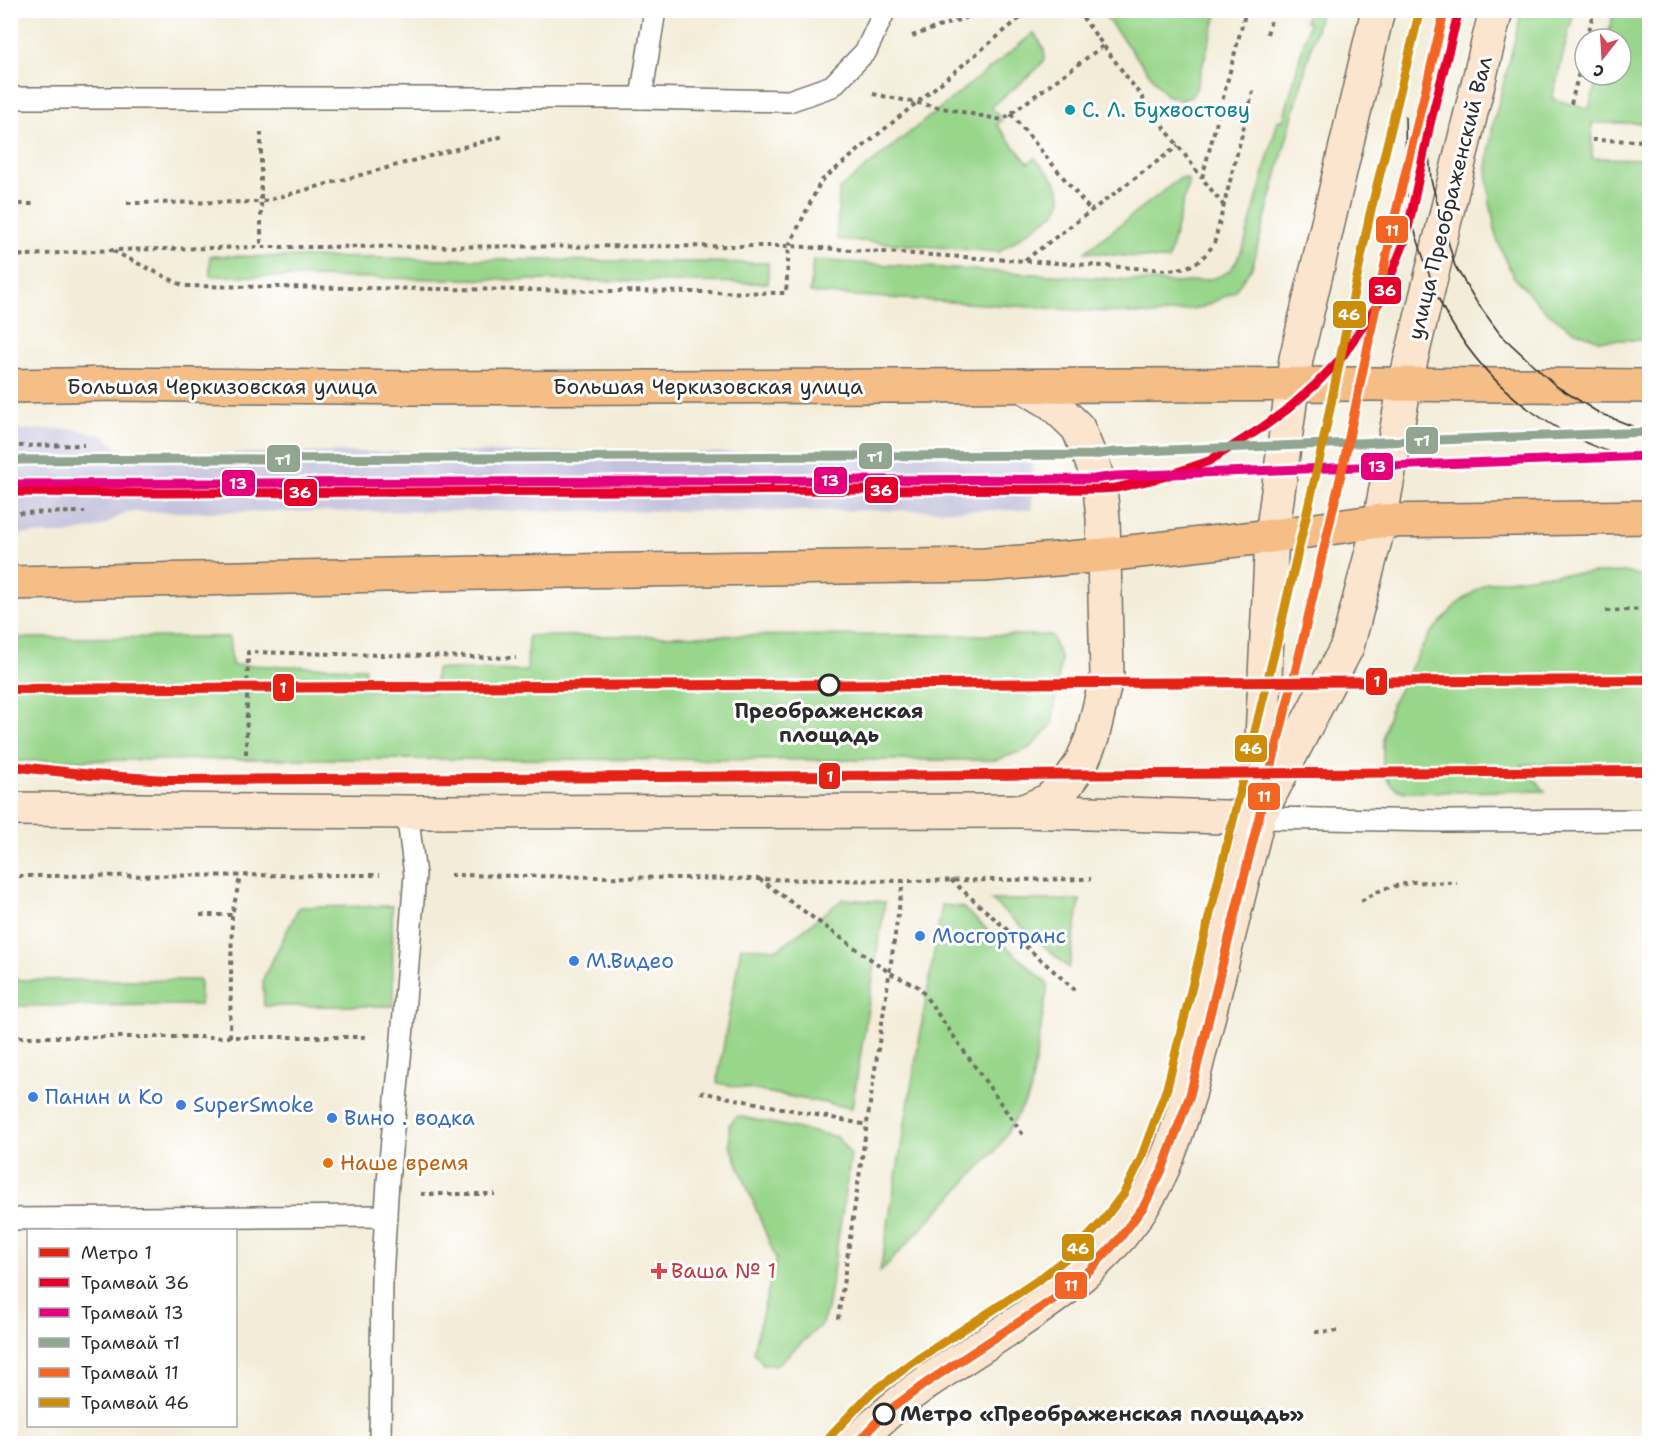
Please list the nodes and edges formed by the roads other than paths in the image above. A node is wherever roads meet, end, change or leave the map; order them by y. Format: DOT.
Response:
graph roads {
  1 [pos="655,10"];
  2 [pos="885,10"];
  3 [pos="1378,10"];
  4 [pos="1496,10"];
  5 [pos="10,98"];
  6 [pos="641,98"];
  7 [pos="1405,384"];
  8 [pos="1292,385"];
  9 [pos="10,386"];
  10 [pos="1022,386"];
  11 [pos="1650,386"];
  12 [pos="1650,517"];
  13 [pos="1380,521"];
  14 [pos="1272,536"];
  15 [pos="1104,555"];
  16 [pos="10,583"];
  17 [pos="10,809"];
  18 [pos="1022,811"];
  19 [pos="407,812"];
  20 [pos="1258,818"];
  21 [pos="1650,820"];
  22 [pos="386,1216"];
  23 [pos="10,1219"];
  24 [pos="380,1443"];
  25 [pos="854,1443"];
  1 -- 6 [label="lane"];
  2 -- 6 [label="lane"];
  3 -- 8 [label="main road"];
  4 -- 7 [label="main road, улица Преображенский Вал"];
  5 -- 6 [label="lane"];
  7 -- 8 [label="main road, Большая Черкизовская улица"];
  7 -- 11 [label="main road"];
  7 -- 13 [label="main road, улица Преображенский Вал"];
  8 -- 10 [label="main road, Большая Черкизовская улица"];
  8 -- 14 [label="main road"];
  9 -- 10 [label="main road, Большая Черкизовская улица"];
  10 -- 15 [label="main road"];
  12 -- 13 [label="main road"];
  13 -- 14 [label="main road"];
  13 -- 20 [label="main road, улица Преображенский Вал"];
  14 -- 15 [label="main road"];
  14 -- 20 [label="main road"];
  15 -- 16 [label="main road"];
  15 -- 18 [label="main road"];
  17 -- 19 [label="main road"];
  18 -- 19 [label="main road"];
  18 -- 20 [label="main road"];
  19 -- 22 [label="lane"];
  20 -- 21 [label="lane"];
  20 -- 25 [label="main road"];
  22 -- 23 [label="lane"];
  22 -- 24 [label="lane"];
}
